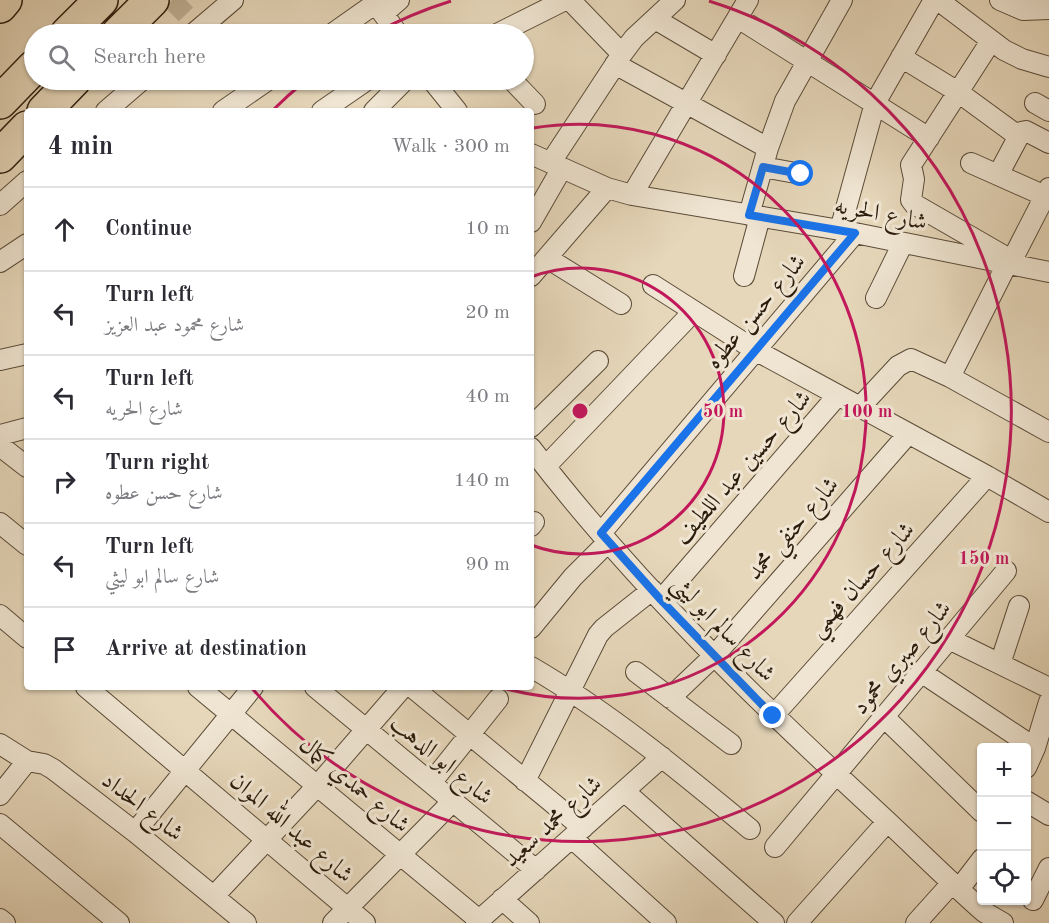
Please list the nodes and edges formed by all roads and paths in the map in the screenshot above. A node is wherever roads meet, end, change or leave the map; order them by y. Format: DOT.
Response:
graph roads {
  1 [pos="5,0"];
  2 [pos="101,0"];
  3 [pos="152,0"];
  4 [pos="233,0"];
  5 [pos="399,0"];
  6 [pos="565,0"];
  7 [pos="570,0"];
  8 [pos="675,0"];
  9 [pos="748,0"];
  10 [pos="842,0"];
  11 [pos="936,0"];
  12 [pos="1000,0"];
  13 [pos="378,5"];
  14 [pos="0,6"];
  15 [pos="1049,9"];
  16 [pos="738,18"];
  17 [pos="655,19"];
  18 [pos="77,24"];
  19 [pos="128,24"];
  20 [pos="205,24"];
  21 [pos="348,24"];
  22 [pos="391,24"];
  23 [pos="517,24"];
  24 [pos="991,41"];
  25 [pos="716,55"];
  26 [pos="901,57"];
  27 [pos="619,59"];
  28 [pos="806,61"];
  29 [pos="1049,67"];
  30 [pos="24,77"];
  31 [pos="64,90"];
  32 [pos="130,90"];
  33 [pos="253,90"];
  34 [pos="352,90"];
  35 [pos="395,90"];
  36 [pos="439,90"];
  37 [pos="522,90"];
  38 [pos="958,92"];
  39 [pos="0,102"];
  40 [pos="875,103"];
  41 [pos="535,104"];
  42 [pos="686,104"];
  43 [pos="47,108"];
  44 [pos="109,108"];
  45 [pos="227,108"];
  46 [pos="326,108"];
  47 [pos="377,108"];
  48 [pos="453,108"];
  49 [pos="24,131"];
  50 [pos="1018,136"];
  51 [pos="929,138"];
  52 [pos="1049,143"];
  53 [pos="534,155"];
  54 [pos="0,156"];
  55 [pos="766,158"];
  56 [pos="971,163"];
  57 [pos="556,165"];
  58 [pos="801,174"];
  59 [pos="998,175"];
  60 [pos="24,184"];
  61 [pos="608,188"];
  62 [pos="1047,192"];
  63 [pos="632,195"];
  64 [pos="0,205"];
  65 [pos="534,215"];
  66 [pos="755,216"];
  67 [pos="847,231"];
  68 [pos="903,243"];
  69 [pos="24,246"];
  70 [pos="0,262"];
  71 [pos="1015,264"];
  72 [pos="536,268"];
  73 [pos="1049,272"];
  74 [pos="744,276"];
  75 [pos="653,285"];
  76 [pos="876,298"];
  77 [pos="621,304"];
  78 [pos="694,311"];
  79 [pos="755,350"];
  80 [pos="24,355"];
  81 [pos="0,360"];
  82 [pos="598,361"];
  83 [pos="950,377"];
  84 [pos="838,395"];
  85 [pos="860,406"];
  86 [pos="534,424"];
  87 [pos="24,429"];
  88 [pos="1049,432"];
  89 [pos="908,434"];
  90 [pos="0,435"];
  91 [pos="0,446"];
  92 [pos="537,461"];
  93 [pos="24,465"];
  94 [pos="987,476"];
  95 [pos="1049,512"];
  96 [pos="0,523"];
  97 [pos="604,538"];
  98 [pos="24,543"];
  99 [pos="1006,570"];
  100 [pos="656,595"];
  101 [pos="1019,606"];
  102 [pos="0,615"];
  103 [pos="534,624"];
  104 [pos="24,635"];
  105 [pos="949,639"];
  106 [pos="714,656"];
  107 [pos="1000,664"];
  108 [pos="534,669"];
  109 [pos="636,672"];
  110 [pos="921,672"];
  111 [pos="1049,688"];
  112 [pos="90,690"];
  113 [pos="202,690"];
  114 [pos="250,690"];
  115 [pos="319,690"];
  116 [pos="400,690"];
  117 [pos="416,690"];
  118 [pos="570,690"];
  119 [pos="670,698"];
  120 [pos="498,699"];
  121 [pos="1049,702"];
  122 [pos="231,714"];
  123 [pos="773,716"];
  124 [pos="884,717"];
  125 [pos="1046,725"];
  126 [pos="367,730"];
  127 [pos="470,735"];
  128 [pos="0,744"];
  129 [pos="731,744"];
  130 [pos="1035,748"];
  131 [pos="662,757"];
  132 [pos="1031,757"];
  133 [pos="27,761"];
  134 [pos="186,770"];
  135 [pos="836,776"];
  136 [pos="525,781"];
  137 [pos="431,783"];
  138 [pos="318,785"];
  139 [pos="624,791"];
  140 [pos="0,795"];
  141 [pos="453,801"];
  142 [pos="1031,804"];
  143 [pos="977,808"];
  144 [pos="1049,815"];
  145 [pos="887,822"];
  146 [pos="0,824"];
  147 [pos="750,829"];
  148 [pos="135,832"];
  149 [pos="577,833"];
  150 [pos="267,840"];
  151 [pos="775,847"];
  152 [pos="400,855"];
  153 [pos="977,863"];
  154 [pos="1049,868"];
  155 [pos="536,870"];
  156 [pos="955,886"];
  157 [pos="214,896"];
  158 [pos="502,899"];
  159 [pos="1033,900"];
  160 [pos="348,908"];
  161 [pos="0,919"];
  162 [pos="477,922"];
  163 [pos="5,923"];
  164 [pos="118,923"];
  165 [pos="246,923"];
  166 [pos="333,923"];
  167 [pos="365,923"];
  168 [pos="529,923"];
  169 [pos="666,923"];
  170 [pos="774,923"];
  171 [pos="797,923"];
  172 [pos="916,923"];
  173 [pos="1003,923"];
  1 -- 14 [label="highway"];
  2 -- 18 [label="highway"];
  3 -- 19 [label="highway"];
  4 -- 20 [label="street"];
  5 -- 13 [label="street"];
  6 -- 23 [label="street"];
  7 -- 27 [label="street"];
  8 -- 17 [label="street"];
  9 -- 16 [label="street"];
  10 -- 28 [label="street"];
  11 -- 24 [label="street"];
  11 -- 26 [label="street"];
  12 -- 15 [label="street"];
  13 -- 21 [label="street"];
  13 -- 22 [label="street"];
  16 -- 25 [label="street"];
  16 -- 28 [label="street"];
  17 -- 25 [label="street"];
  17 -- 27 [label="street"];
  24 -- 29 [label="street"];
  24 -- 38 [label="street"];
  25 -- 42 [label="street"];
  26 -- 38 [label="street"];
  26 -- 40 [label="street"];
  27 -- 42 [label="street"];
  27 -- 57 [label="street"];
  28 -- 40 [label="street"];
  28 -- 55 [label="street"];
  30 -- 39 [label="highway"];
  31 -- 43 [label="highway"];
  32 -- 44 [label="street"];
  33 -- 45 [label="street"];
  34 -- 46 [label="street"];
  35 -- 47 [label="street"];
  36 -- 48 [label="street"];
  37 -- 41 [label="street"];
  38 -- 50 [label="street"];
  38 -- 51 [label="street"];
  40 -- 51 [label="street"];
  40 -- 67 [label="street"];
  42 -- 55 [label="street"];
  42 -- 63 [label="street"];
  49 -- 54 [label="highway"];
  50 -- 52 [label="street"];
  50 -- 59 [label="street"];
  51 -- 71 [label="street"];
  53 -- 57 [label="street, شارع الحريه"];
  55 -- 58 [label="street"];
  55 -- 66 [label="street"];
  56 -- 59 [label="street"];
  57 -- 61 [label="street, شارع الحريه"];
  57 -- 65 [label="street"];
  59 -- 62 [label="street"];
  60 -- 64 [label="street"];
  61 -- 63 [label="street, شارع الحريه"];
  61 -- 72 [label="street"];
  62 -- 71 [label="street"];
  63 -- 66 [label="street, شارع الحريه"];
  66 -- 67 [label="street, شارع الحريه"];
  66 -- 74 [label="street"];
  67 -- 68 [label="street, شارع الحريه"];
  67 -- 79 [label="street, شارع حسن عطوه"];
  68 -- 71 [label="street, شارع الحريه"];
  68 -- 76 [label="street"];
  69 -- 70 [label="street"];
  71 -- 73 [label="street, شارع الحريه"];
  71 -- 83 [label="street"];
  72 -- 77 [label="street"];
  75 -- 78 [label="street"];
  78 -- 79 [label="street"];
  78 -- 92 [label="street"];
  79 -- 84 [label="street"];
  79 -- 97 [label="street, شارع حسن عطوه"];
  80 -- 81 [label="street"];
  82 -- 86 [label="street"];
  83 -- 85 [label="street"];
  83 -- 88 [label="street"];
  84 -- 85 [label="street"];
  84 -- 100 [label="street, شارع حسين عبد اللطيف"];
  85 -- 89 [label="street"];
  87 -- 90 [label="street"];
  89 -- 94 [label="street"];
  89 -- 106 [label="street, شارع حنفي محمد"];
  91 -- 93 [label="street"];
  92 -- 97 [label="street, شارع سالم ابو ليثي"];
  94 -- 95 [label="street"];
  94 -- 123 [label="street, شارع حسان فهمي"];
  96 -- 98 [label="street"];
  97 -- 100 [label="street, شارع سالم ابو ليثي"];
  97 -- 103 [label="street, شارع حسن عطوه"];
  99 -- 105 [label="street, شارع صبري محمود"];
  100 -- 106 [label="street, شارع سالم ابو ليثي"];
  100 -- 118 [label="street, شارع حسين عبد اللطيف"];
  101 -- 107 [label="street"];
  102 -- 104 [label="street"];
  105 -- 107 [label="street"];
  105 -- 110 [label="street, شارع صبري محمود"];
  106 -- 119 [label="street, شارع حنفي محمد"];
  106 -- 123 [label="street, شارع سالم ابو ليثي"];
  107 -- 111 [label="street"];
  108 -- 118 [label="street"];
  109 -- 119 [label="street"];
  110 -- 124 [label="street, شارع صبري محمود"];
  110 -- 130 [label="street"];
  112 -- 134 [label="street, شارع عبد الله الموان"];
  113 -- 122 [label="street, شارع حمدي كمال"];
  114 -- 122 [label="street"];
  115 -- 126 [label="street, شارع ابو الدهب"];
  116 -- 126 [label="street"];
  117 -- 127 [label="street"];
  118 -- 131 [label="street"];
  118 -- 136 [label="street, شارع حسين عبد اللطيف"];
  119 -- 129 [label="street"];
  120 -- 127 [label="street"];
  121 -- 125 [label="street"];
  122 -- 134 [label="street"];
  122 -- 138 [label="street, شارع حمدي كمال"];
  123 -- 135 [label="street, شارع سالم ابو ليثي"];
  124 -- 135 [label="street, شارع صبري محمود"];
  124 -- 143 [label="street"];
  125 -- 130 [label="street"];
  126 -- 137 [label="street, شارع ابو الدهب"];
  126 -- 138 [label="street"];
  127 -- 136 [label="street"];
  127 -- 137 [label="street"];
  128 -- 133 [label="street, شارع الحداد"];
  130 -- 132 [label="street"];
  131 -- 139 [label="street, شارع محمد سعيد"];
  131 -- 147 [label="street"];
  133 -- 140 [label="street"];
  133 -- 148 [label="street, شارع الحداد"];
  134 -- 148 [label="street"];
  134 -- 150 [label="street, شارع عبد الله الموان"];
  135 -- 145 [label="street, شارع سالم ابو ليثي"];
  135 -- 151 [label="street, شارع صبري محمود"];
  136 -- 149 [label="street"];
  137 -- 141 [label="street, شارع ابو الدهب"];
  138 -- 150 [label="street"];
  138 -- 152 [label="street, شارع حمدي كمال"];
  139 -- 149 [label="street, شارع محمد سعيد"];
  139 -- 170 [label="street"];
  141 -- 152 [label="street"];
  141 -- 155 [label="street, شارع ابو الدهب"];
  142 -- 144 [label="street"];
  145 -- 156 [label="street, شارع سالم ابو ليثي"];
  145 -- 171 [label="street"];
  146 -- 164 [label="street"];
  148 -- 157 [label="street, شارع الحداد"];
  149 -- 155 [label="street, شارع محمد سعيد"];
  149 -- 169 [label="street"];
  150 -- 157 [label="street"];
  150 -- 160 [label="street, شارع عبد الله الموان"];
  152 -- 160 [label="street"];
  152 -- 162 [label="street, شارع حمدي كمال"];
  153 -- 156 [label="street"];
  154 -- 159 [label="street"];
  155 -- 158 [label="street, شارع محمد سعيد"];
  156 -- 172 [label="street"];
  156 -- 173 [label="street, شارع سالم ابو ليثي"];
  157 -- 165 [label="street, شارع الحداد"];
  158 -- 162 [label="street, شارع محمد سعيد"];
  158 -- 168 [label="street"];
  160 -- 166 [label="street"];
  160 -- 167 [label="street, شارع عبد الله الموان"];
  161 -- 163 [label="street"];
}
